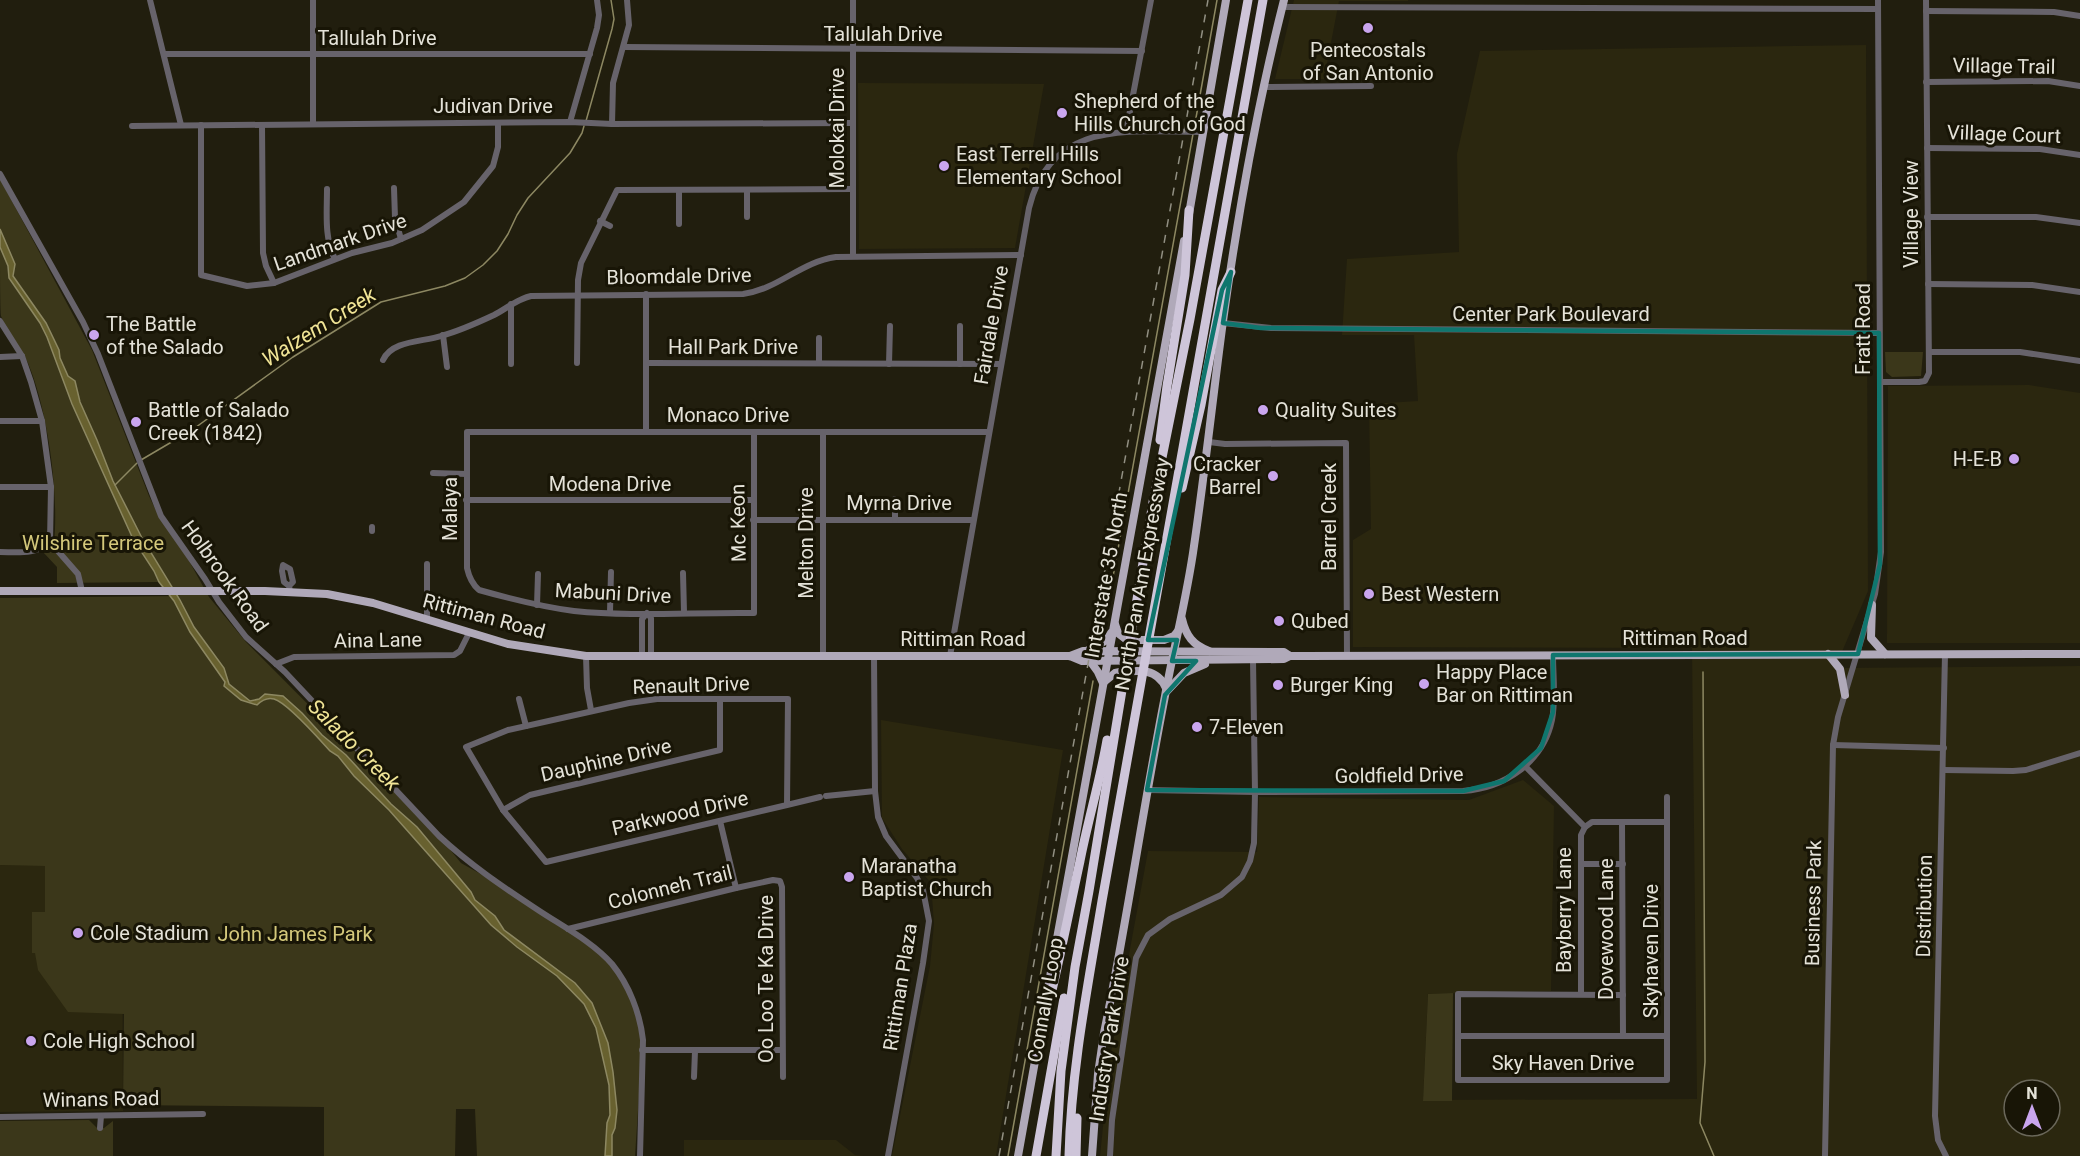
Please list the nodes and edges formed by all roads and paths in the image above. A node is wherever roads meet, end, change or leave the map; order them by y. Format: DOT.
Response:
graph roads {
  1 [pos="150,0"];
  2 [pos="313,0"];
  3 [pos="597,0"];
  4 [pos="627,0"];
  5 [pos="854,0"];
  6 [pos="1151,0"];
  7 [pos="1226,0"];
  8 [pos="1248,0"];
  9 [pos="1263,0"];
  10 [pos="1878,0"];
  11 [pos="1926,0"];
  12 [pos="1283,4"];
  13 [pos="1878,9"];
  14 [pos="1926,11"];
  15 [pos="2080,16"];
  16 [pos="624,48"];
  17 [pos="853,50"];
  18 [pos="1142,51"];
  19 [pos="164,54"];
  20 [pos="313,54"];
  21 [pos="590,54"];
  22 [pos="1926,81"];
  23 [pos="1371,86"];
  24 [pos="2080,86"];
  25 [pos="1263,87"];
  26 [pos="570,122"];
  27 [pos="498,123"];
  28 [pos="853,123"];
  29 [pos="262,124"];
  30 [pos="313,124"];
  31 [pos="612,124"];
  32 [pos="181,125"];
  33 [pos="201,125"];
  34 [pos="132,126"];
  35 [pos="1126,132"];
  36 [pos="1196,132"];
  37 [pos="1927,148"];
  38 [pos="2080,155"];
  39 [pos="0,174"];
  40 [pos="394,188"];
  41 [pos="327,189"];
  42 [pos="853,189"];
  43 [pos="679,190"];
  44 [pos="747,190"];
  45 [pos="1190,210"];
  46 [pos="747,217"];
  47 [pos="1927,217"];
  48 [pos="600,221"];
  49 [pos="2080,223"];
  50 [pos="679,224"];
  51 [pos="610,226"];
  52 [pos="401,239"];
  53 [pos="1020,255"];
  54 [pos="853,256"];
  55 [pos="335,259"];
  56 [pos="1231,272"];
  57 [pos="274,283"];
  58 [pos="1928,284"];
  59 [pos="2080,292"];
  60 [pos="646,294"];
  61 [pos="578,295"];
  62 [pos="511,304"];
  63 [pos="0,321"];
  64 [pos="1223,323"];
  65 [pos="890,326"];
  66 [pos="960,326"];
  67 [pos="1879,333"];
  68 [pos="444,335"];
  69 [pos="819,338"];
  70 [pos="1929,352"];
  71 [pos="0,357"];
  72 [pos="22,357"];
  73 [pos="383,360"];
  74 [pos="2080,361"];
  75 [pos="578,363"];
  76 [pos="646,363"];
  77 [pos="819,363"];
  78 [pos="511,364"];
  79 [pos="889,364"];
  80 [pos="960,364"];
  81 [pos="1001,364"];
  82 [pos="447,367"];
  83 [pos="1880,382"];
  84 [pos="0,421"];
  85 [pos="42,421"];
  86 [pos="467,432"];
  87 [pos="646,432"];
  88 [pos="754,432"];
  89 [pos="823,432"];
  90 [pos="989,432"];
  91 [pos="1209,442"];
  92 [pos="433,473"];
  93 [pos="467,474"];
  94 [pos="0,487"];
  95 [pos="51,487"];
  96 [pos="895,499"];
  97 [pos="466,500"];
  98 [pos="753,500"];
  99 [pos="1153,502"];
  100 [pos="753,520"];
  101 [pos="823,520"];
  102 [pos="895,520"];
  103 [pos="973,520"];
  104 [pos="1170,525"];
  105 [pos="50,542"];
  106 [pos="0,552"];
  107 [pos="428,564"];
  108 [pos="611,572"];
  109 [pos="683,573"];
  110 [pos="538,574"];
  111 [pos="474,585"];
  112 [pos="0,591"];
  113 [pos="82,591"];
  114 [pos="537,605"];
  115 [pos="1872,605"];
  116 [pos="610,612"];
  117 [pos="684,612"];
  118 [pos="647,613"];
  119 [pos="754,613"];
  120 [pos="427,618"];
  121 [pos="1182,619"];
  122 [pos="1115,623"];
  123 [pos="1179,630"];
  124 [pos="470,633"];
  125 [pos="1083,651"];
  126 [pos="1109,652"];
  127 [pos="1174,652"];
  128 [pos="1214,652"];
  129 [pos="1828,654"];
  130 [pos="1858,654"];
  131 [pos="1885,654"];
  132 [pos="1946,654"];
  133 [pos="2080,654"];
  134 [pos="823,655"];
  135 [pos="1553,655"];
  136 [pos="586,656"];
  137 [pos="646,656"];
  138 [pos="874,656"];
  139 [pos="950,656"];
  140 [pos="1070,656"];
  141 [pos="1290,656"];
  142 [pos="1347,656"];
  143 [pos="1219,660"];
  144 [pos="1253,660"];
  145 [pos="1090,661"];
  146 [pos="1107,661"];
  147 [pos="1172,661"];
  148 [pos="276,664"];
  149 [pos="1124,680"];
  150 [pos="1103,684"];
  151 [pos="1166,691"];
  152 [pos="1845,695"];
  153 [pos="519,699"];
  154 [pos="720,699"];
  155 [pos="591,710"];
  156 [pos="526,726"];
  157 [pos="1833,745"];
  158 [pos="1944,748"];
  159 [pos="2080,753"];
  160 [pos="1526,766"];
  161 [pos="1944,770"];
  162 [pos="1148,790"];
  163 [pos="875,791"];
  164 [pos="1255,792"];
  165 [pos="1667,797"];
  166 [pos="787,805"];
  167 [pos="503,810"];
  168 [pos="720,820"];
  169 [pos="1622,822"];
  170 [pos="1667,822"];
  171 [pos="1585,827"];
  172 [pos="1094,852"];
  173 [pos="1581,864"];
  174 [pos="1623,864"];
  175 [pos="780,881"];
  176 [pos="736,888"];
  177 [pos="568,929"];
  178 [pos="1581,994"];
  179 [pos="1623,994"];
  180 [pos="1459,1036"];
  181 [pos="1623,1036"];
  182 [pos="1667,1036"];
  183 [pos="642,1050"];
  184 [pos="782,1050"];
  185 [pos="695,1051"];
  186 [pos="1036,1054"];
  187 [pos="1078,1056"];
  188 [pos="694,1077"];
  189 [pos="783,1077"];
  190 [pos="1667,1080"];
  191 [pos="203,1114"];
  192 [pos="100,1116"];
  193 [pos="0,1117"];
  194 [pos="100,1128"];
  195 [pos="640,1156"];
  196 [pos="888,1156"];
  197 [pos="1018,1156"];
  198 [pos="1036,1156"];
  199 [pos="1056,1156"];
  200 [pos="1069,1156"];
  201 [pos="1076,1156"];
  202 [pos="1092,1156"];
  203 [pos="1110,1156"];
  204 [pos="1825,1156"];
  205 [pos="1946,1156"];
  1 -- 19 [label="street"];
  2 -- 20 [label="street"];
  3 -- 21 [label="street"];
  4 -- 16 [label="street"];
  5 -- 17 [label="street, Molokai Drive"];
  6 -- 18 [label="street"];
  7 -- 36 [label="main road, Interstate 35 North"];
  8 -- 99 [label="highway, North Pan Am Expressway"];
  9 -- 104 [label="highway, North Pan Am Expressway"];
  10 -- 13 [label="street, Fratt Road"];
  11 -- 14 [label="street, Village View"];
  12 -- 13 [label="street"];
  12 -- 25 [label="main road"];
  13 -- 67 [label="street, Fratt Road"];
  14 -- 15 [label="street"];
  14 -- 22 [label="street, Village View"];
  16 -- 17 [label="street, Tallulah Drive"];
  16 -- 31 [label="street"];
  17 -- 18 [label="street, Tallulah Drive"];
  17 -- 28 [label="street, Molokai Drive"];
  18 -- 35 [label="street"];
  19 -- 20 [label="street, Tallulah Drive"];
  19 -- 32 [label="street"];
  20 -- 21 [label="street, Tallulah Drive"];
  20 -- 30 [label="street"];
  21 -- 26 [label="street"];
  22 -- 24 [label="street, Village Trail"];
  22 -- 37 [label="street, Village View"];
  23 -- 25 [label="street"];
  25 -- 56 [label="main road"];
  26 -- 27 [label="street, Judivan Drive"];
  26 -- 31 [label="street, Judivan Drive"];
  27 -- 30 [label="street, Judivan Drive"];
  27 -- 52 [label="street, Landmark Drive"];
  28 -- 31 [label="street, Judivan Drive"];
  28 -- 42 [label="street, Molokai Drive"];
  29 -- 30 [label="street, Judivan Drive"];
  29 -- 33 [label="street, Judivan Drive"];
  29 -- 57 [label="street"];
  32 -- 33 [label="street, Judivan Drive"];
  32 -- 34 [label="street, Judivan Drive"];
  33 -- 57 [label="street, Landmark Drive"];
  35 -- 36 [label="street, Fairdale Drive"];
  35 -- 53 [label="street, Fairdale Drive"];
  36 -- 45 [label="main road, Interstate 35 North"];
  37 -- 38 [label="street, Village Court"];
  37 -- 47 [label="street, Village View"];
  39 -- 148 [label="street, Holbrook Road"];
  40 -- 52 [label="street"];
  41 -- 55 [label="street"];
  42 -- 44 [label="street"];
  42 -- 54 [label="street, Molokai Drive"];
  43 -- 44 [label="street"];
  43 -- 48 [label="street"];
  43 -- 50 [label="street"];
  44 -- 46 [label="street"];
  45 -- 99 [label="highway"];
  45 -- 122 [label="main road, Interstate 35 North"];
  47 -- 49 [label="street"];
  47 -- 58 [label="street, Village View"];
  48 -- 51 [label="street"];
  48 -- 61 [label="street"];
  52 -- 55 [label="street, Landmark Drive"];
  53 -- 54 [label="street, Bloomdale Drive"];
  53 -- 81 [label="street, Fairdale Drive"];
  54 -- 60 [label="street, Bloomdale Drive"];
  55 -- 57 [label="street, Landmark Drive"];
  56 -- 64 [label="main road"];
  56 -- 104 [label="highway"];
  58 -- 59 [label="street"];
  58 -- 70 [label="street, Village View"];
  60 -- 61 [label="street, Bloomdale Drive"];
  60 -- 76 [label="street"];
  61 -- 62 [label="street, Bloomdale Drive"];
  61 -- 75 [label="street"];
  62 -- 68 [label="street, Bloomdale Drive"];
  62 -- 78 [label="street"];
  63 -- 72 [label="street"];
  64 -- 67 [label="street, Center Park Boulevard"];
  64 -- 91 [label="main road"];
  65 -- 79 [label="street"];
  66 -- 80 [label="street"];
  67 -- 83 [label="street, Fratt Road"];
  68 -- 73 [label="street, Bloomdale Drive"];
  68 -- 82 [label="street"];
  69 -- 77 [label="street, Hall Park Drive"];
  70 -- 74 [label="street"];
  70 -- 83 [label="street, Village View"];
  71 -- 72 [label="street"];
  72 -- 85 [label="street"];
  76 -- 77 [label="street, Hall Park Drive"];
  76 -- 87 [label="street"];
  77 -- 79 [label="street, Hall Park Drive"];
  79 -- 80 [label="street, Hall Park Drive"];
  80 -- 81 [label="street, Hall Park Drive"];
  81 -- 90 [label="street, Fairdale Drive"];
  83 -- 115 [label="street, Fratt Road"];
  84 -- 85 [label="street"];
  85 -- 95 [label="street"];
  86 -- 87 [label="street, Monaco Drive"];
  86 -- 93 [label="street, Malaya"];
  87 -- 88 [label="street, Monaco Drive"];
  88 -- 89 [label="street, Monaco Drive"];
  88 -- 98 [label="street, Mc Keon"];
  89 -- 90 [label="street, Monaco Drive"];
  89 -- 101 [label="street, Melton Drive"];
  90 -- 103 [label="street, Fairdale Drive"];
  91 -- 121 [label="main road"];
  91 -- 142 [label="street, Barrel Creek"];
  92 -- 93 [label="street"];
  93 -- 97 [label="street, Malaya"];
  94 -- 95 [label="street"];
  95 -- 105 [label="street"];
  96 -- 102 [label="street"];
  97 -- 98 [label="street, Modena Drive"];
  97 -- 111 [label="street, Malaya"];
  98 -- 100 [label="street, Mc Keon"];
  99 -- 149 [label="highway, North Pan Am Expressway"];
  100 -- 101 [label="street, Myrna Drive"];
  100 -- 119 [label="street, Mc Keon"];
  101 -- 102 [label="street, Myrna Drive"];
  101 -- 134 [label="street, Melton Drive"];
  102 -- 103 [label="street, Myrna Drive"];
  103 -- 139 [label="street, Fairdale Drive"];
  104 -- 187 [label="highway, North Pan Am Expressway"];
  105 -- 106 [label="street"];
  105 -- 113 [label="street"];
  107 -- 120 [label="street"];
  108 -- 116 [label="street"];
  109 -- 117 [label="street"];
  110 -- 114 [label="street"];
  111 -- 114 [label="street, Mabuni Drive"];
  112 -- 113 [label="main road, Rittiman Road"];
  113 -- 120 [label="main road, Rittiman Road"];
  114 -- 116 [label="street, Mabuni Drive"];
  115 -- 130 [label="street, Fratt Road"];
  115 -- 131 [label="main road"];
  116 -- 118 [label="street, Mabuni Drive"];
  117 -- 118 [label="street, Mabuni Drive"];
  117 -- 119 [label="street, Mabuni Drive"];
  118 -- 137 [label="street"];
  120 -- 124 [label="main road, Rittiman Road"];
  121 -- 123 [label="main road"];
  121 -- 128 [label="main road"];
  122 -- 123 [label="main road"];
  122 -- 125 [label="main road"];
  122 -- 126 [label="main road, Interstate 35 North"];
  123 -- 127 [label="main road"];
  124 -- 136 [label="main road, Rittiman Road"];
  124 -- 148 [label="street, Aina Lane"];
  125 -- 126 [label="main road, Rittiman Road"];
  125 -- 140 [label="main road, Rittiman Road"];
  126 -- 127 [label="main road, Rittiman Road"];
  126 -- 146 [label="main road, Interstate 35 North"];
  127 -- 128 [label="main road, Rittiman Road"];
  127 -- 147 [label="main road"];
  128 -- 141 [label="main road, Rittiman Road"];
  129 -- 130 [label="main road, Rittiman Road"];
  129 -- 135 [label="main road, Rittiman Road"];
  129 -- 152 [label="main road"];
  130 -- 131 [label="main road, Rittiman Road"];
  130 -- 152 [label="street, Business Park"];
  131 -- 132 [label="main road, Rittiman Road"];
  132 -- 133 [label="main road, Rittiman Road"];
  132 -- 158 [label="street, Distribution"];
  134 -- 137 [label="main road, Rittiman Road"];
  134 -- 138 [label="main road, Rittiman Road"];
  135 -- 142 [label="main road, Rittiman Road"];
  135 -- 160 [label="street, Goldfield Drive"];
  136 -- 137 [label="main road, Rittiman Road"];
  136 -- 155 [label="street"];
  138 -- 139 [label="main road, Rittiman Road"];
  138 -- 163 [label="street, Rittiman Plaza"];
  139 -- 140 [label="main road, Rittiman Road"];
  140 -- 145 [label="main road, Rittiman Road"];
  141 -- 142 [label="main road, Rittiman Road"];
  141 -- 144 [label="main road, Rittiman Road"];
  143 -- 144 [label="main road, Rittiman Road"];
  143 -- 147 [label="main road, Rittiman Road"];
  143 -- 151 [label="main road"];
  144 -- 164 [label="street, Industry Park Drive"];
  145 -- 146 [label="main road, Rittiman Road"];
  145 -- 150 [label="main road"];
  146 -- 147 [label="main road, Rittiman Road"];
  146 -- 150 [label="main road, Interstate 35 North"];
  147 -- 151 [label="main road"];
  148 -- 177 [label="street, Holbrook Road"];
  149 -- 172 [label="highway, North Pan Am Expressway"];
  149 -- 186 [label="highway"];
  150 -- 151 [label="main road"];
  150 -- 186 [label="main road, Interstate 35 North"];
  151 -- 162 [label="main road"];
  152 -- 157 [label="street, Business Park"];
  153 -- 156 [label="street"];
  154 -- 155 [label="street, Renault Drive"];
  154 -- 166 [label="street, Renault Drive"];
  154 -- 167 [label="street, Dauphine Drive"];
  155 -- 156 [label="street, Renault Drive"];
  156 -- 167 [label="street, Renault Drive"];
  157 -- 158 [label="street"];
  157 -- 204 [label="street, Business Park"];
  158 -- 161 [label="street, Distribution"];
  159 -- 161 [label="street"];
  160 -- 164 [label="street, Goldfield Drive"];
  160 -- 171 [label="street"];
  161 -- 205 [label="street, Distribution"];
  162 -- 164 [label="street, Goldfield Drive"];
  162 -- 202 [label="main road"];
  163 -- 166 [label="street, Parkwood Drive"];
  163 -- 196 [label="street, Rittiman Plaza"];
  164 -- 203 [label="street, Industry Park Drive"];
  165 -- 170 [label="street, Skyhaven Drive"];
  166 -- 168 [label="street, Parkwood Drive"];
  167 -- 168 [label="street, Parkwood Drive"];
  168 -- 176 [label="street"];
  169 -- 170 [label="street"];
  169 -- 171 [label="street"];
  169 -- 174 [label="street, Dovewood Lane"];
  170 -- 182 [label="street, Skyhaven Drive"];
  171 -- 173 [label="street, Bayberry Lane"];
  172 -- 198 [label="highway, Connally Loop"];
  172 -- 199 [label="highway, North Pan Am Expressway"];
  173 -- 174 [label="street"];
  173 -- 178 [label="street, Bayberry Lane"];
  174 -- 179 [label="street, Dovewood Lane"];
  175 -- 176 [label="street, Colonneh Trail"];
  175 -- 184 [label="street, Oo Loo Te Ka Drive"];
  176 -- 177 [label="street, Colonneh Trail"];
  177 -- 183 [label="street, Holbrook Road"];
  178 -- 179 [label="street"];
  178 -- 180 [label="street"];
  179 -- 181 [label="street, Dovewood Lane"];
  180 -- 181 [label="street"];
  180 -- 190 [label="street, Sky Haven Drive"];
  181 -- 182 [label="street"];
  182 -- 190 [label="street, Skyhaven Drive"];
  183 -- 185 [label="street"];
  183 -- 195 [label="street, Holbrook Road"];
  184 -- 185 [label="street"];
  184 -- 189 [label="street, Oo Loo Te Ka Drive"];
  185 -- 188 [label="street"];
  186 -- 197 [label="main road, Interstate 35 North"];
  187 -- 200 [label="highway, North Pan Am Expressway"];
  187 -- 201 [label="highway"];
  191 -- 192 [label="street, Winans Road"];
  192 -- 193 [label="street, Winans Road"];
  192 -- 194 [label="street"];
}
